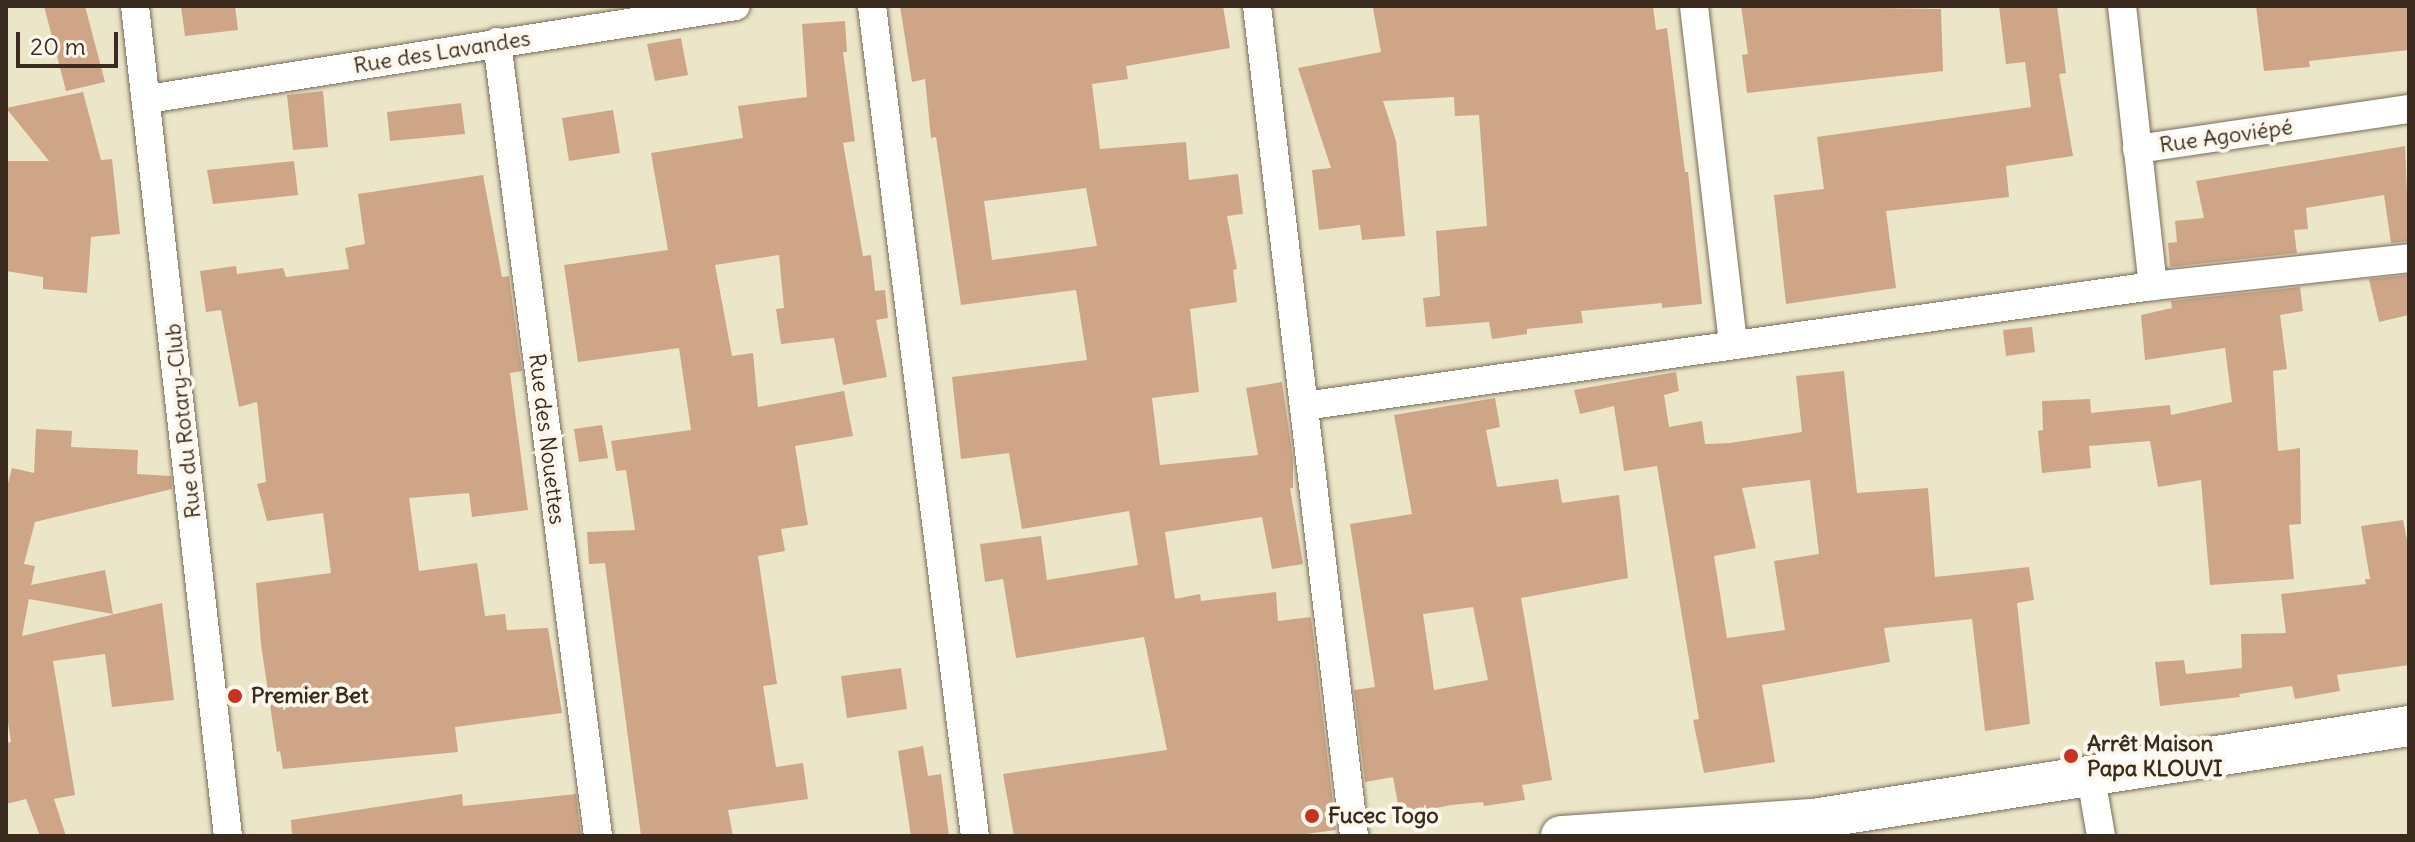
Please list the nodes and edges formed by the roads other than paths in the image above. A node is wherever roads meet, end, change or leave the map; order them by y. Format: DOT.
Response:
graph roads {
  1 [pos="135,6"];
  2 [pos="736,6"];
  3 [pos="872,6"];
  4 [pos="1257,6"];
  5 [pos="1694,6"];
  6 [pos="2122,6"];
  7 [pos="497,42"];
  8 [pos="148,99"];
  9 [pos="2409,109"];
  10 [pos="2137,149"];
  11 [pos="2409,258"];
  12 [pos="2153,286"];
  13 [pos="1733,345"];
  14 [pos="1304,406"];
  15 [pos="2409,726"];
  16 [pos="2091,778"];
  17 [pos="1814,828"];
  18 [pos="228,836"];
  19 [pos="598,836"];
  20 [pos="975,836"];
  21 [pos="1354,836"];
  22 [pos="1561,836"];
  23 [pos="2101,836"];
  1 -- 8 [label="street, Rue du Rotary-Club"];
  2 -- 7 [label="street, Rue des Lavandes"];
  3 -- 20 [label="street"];
  4 -- 14 [label="street"];
  5 -- 13 [label="street"];
  6 -- 10 [label="street, Rue Agoviépé"];
  7 -- 8 [label="street, Rue des Lavandes"];
  7 -- 19 [label="street, Rue des Nouettes"];
  8 -- 18 [label="street, Rue du Rotary-Club"];
  9 -- 10 [label="street, Rue Agoviépé"];
  10 -- 12 [label="street"];
  11 -- 12 [label="street"];
  12 -- 13 [label="street"];
  13 -- 14 [label="street"];
  14 -- 21 [label="street"];
  15 -- 16 [label="street"];
  16 -- 17 [label="street"];
  16 -- 23 [label="street"];
  17 -- 22 [label="street"];
}
